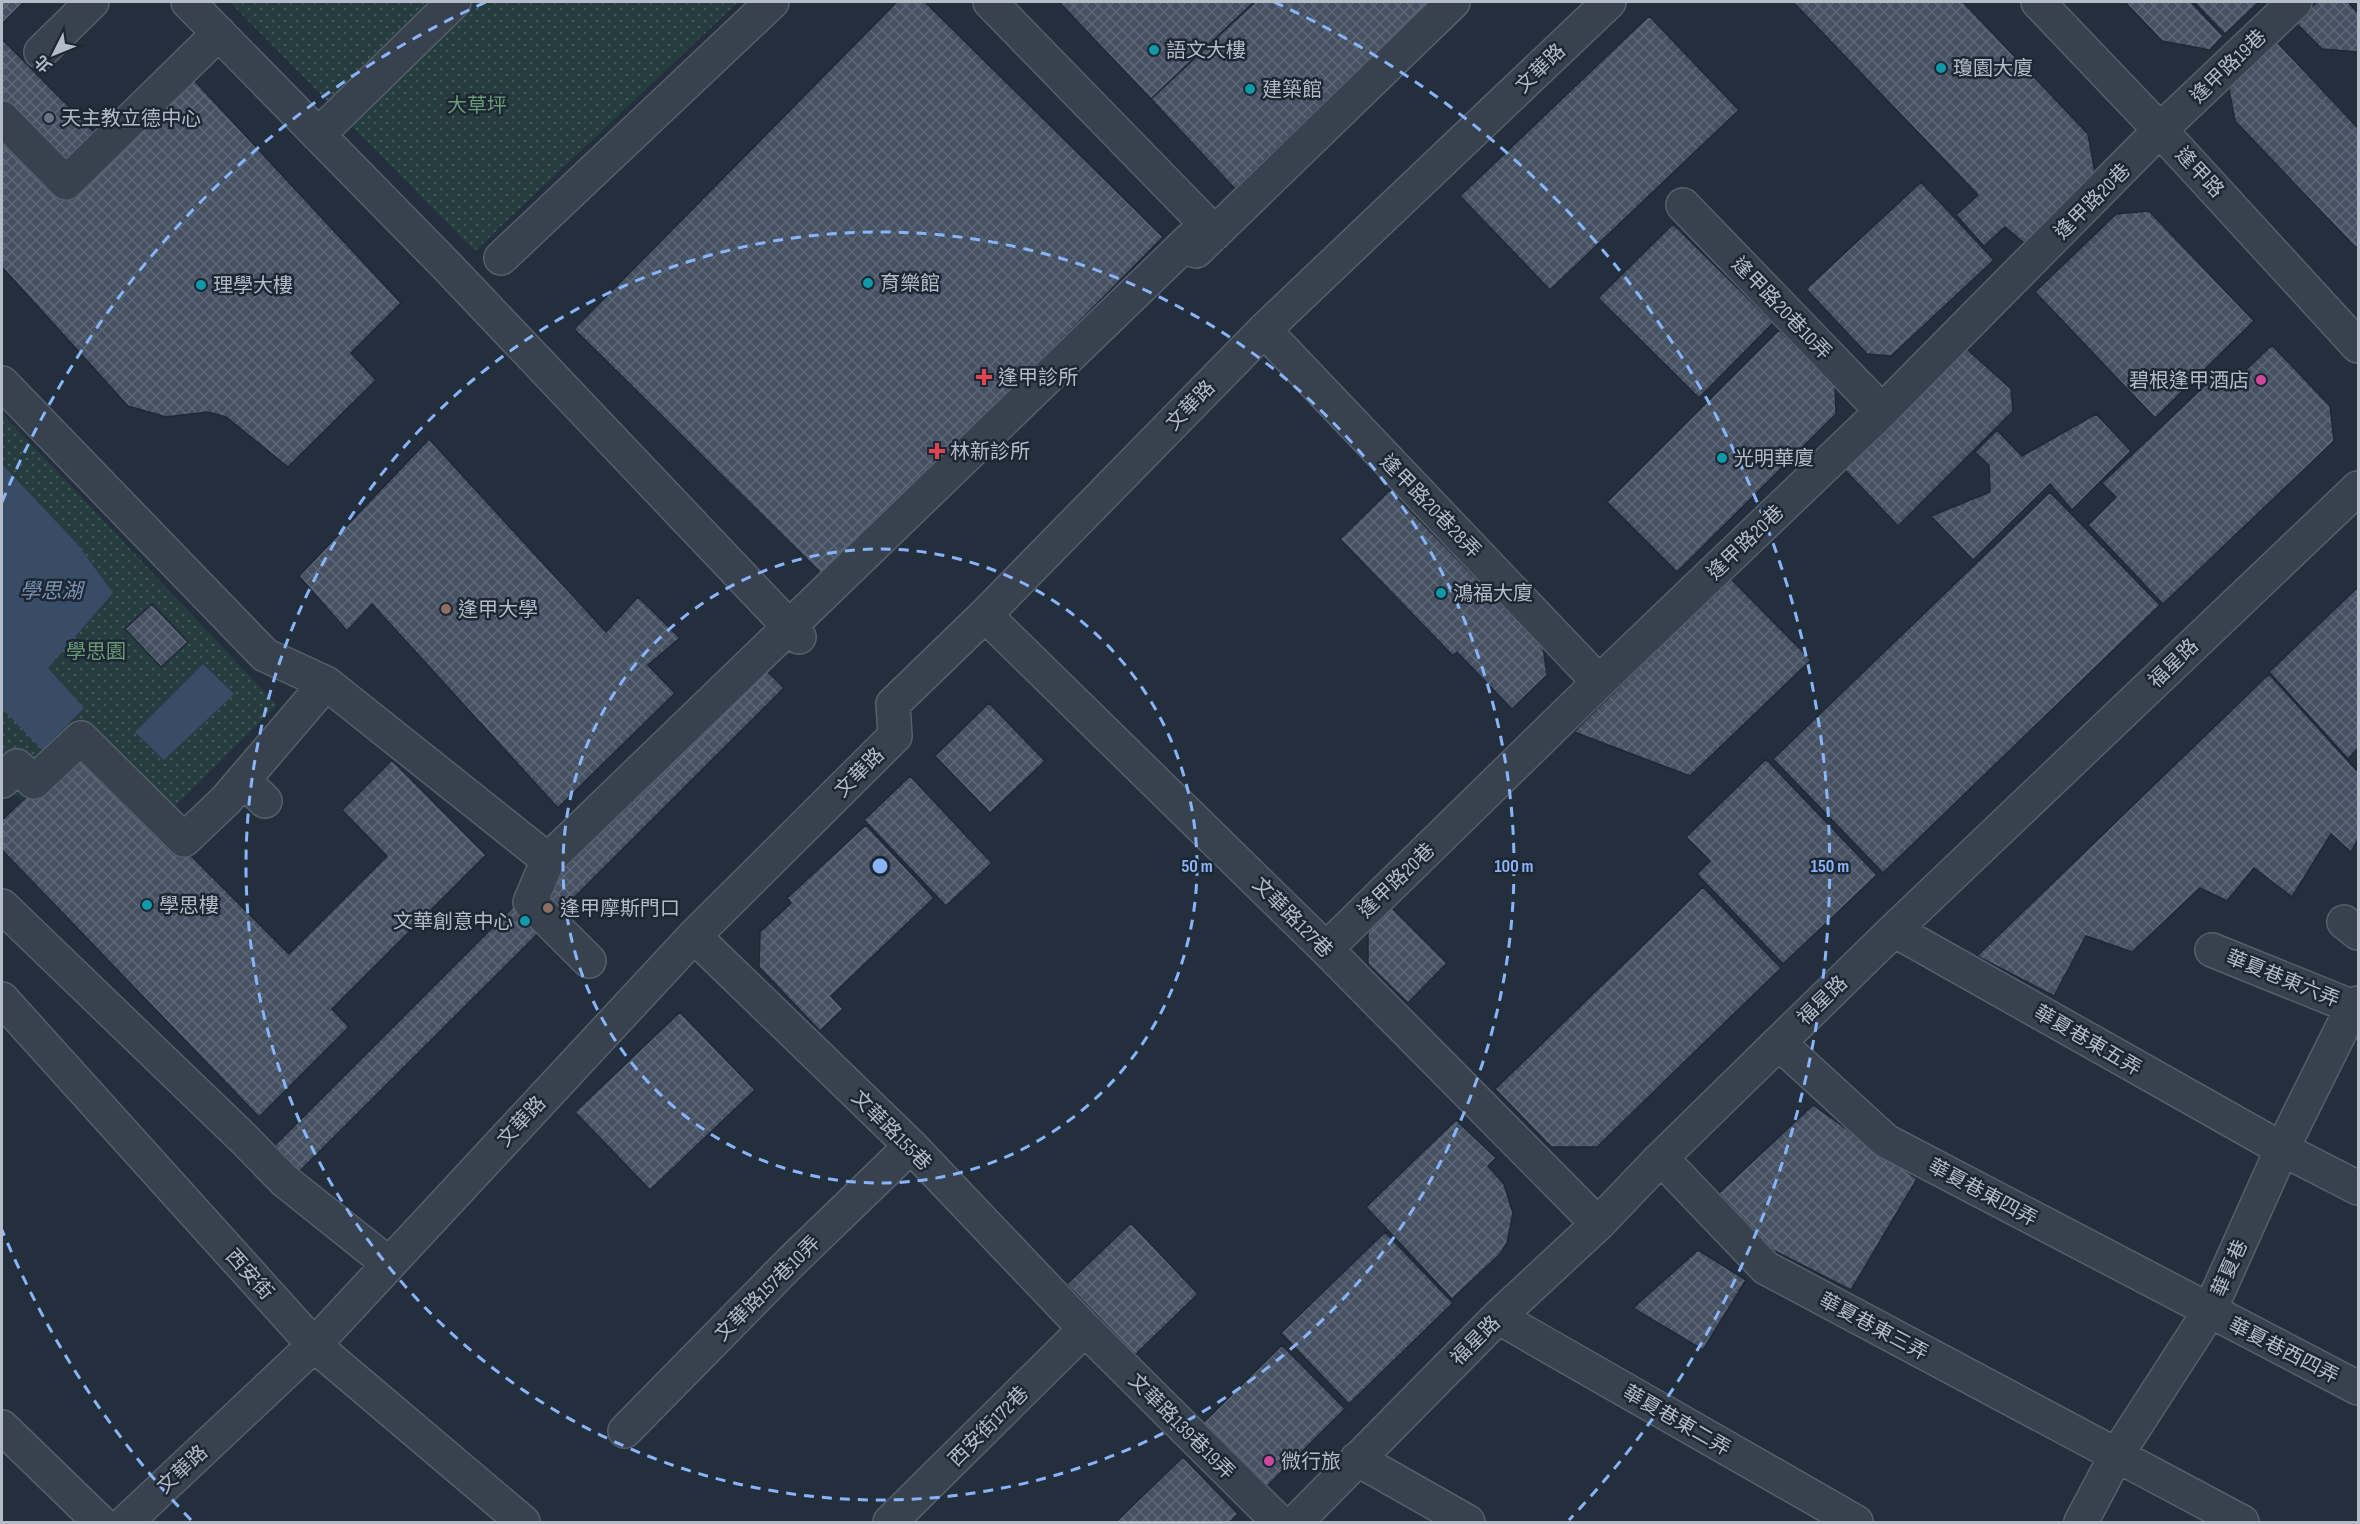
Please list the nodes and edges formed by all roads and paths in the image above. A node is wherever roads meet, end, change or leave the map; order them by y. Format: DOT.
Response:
graph roads {
  1 [pos="92,2"];
  2 [pos="188,2"];
  3 [pos="454,2"];
  4 [pos="772,2"];
  5 [pos="990,2"];
  6 [pos="1453,2"];
  7 [pos="1609,2"];
  8 [pos="2038,2"];
  9 [pos="2295,2"];
  10 [pos="219,33"];
  11 [pos="41,52"];
  12 [pos="2,118"];
  13 [pos="2160,130"];
  14 [pos="318,135"];
  15 [pos="1683,205"];
  16 [pos="1210,228"];
  17 [pos="501,258"];
  18 [pos="1264,330"];
  19 [pos="2358,346"];
  20 [pos="2,383"];
  21 [pos="1882,411"];
  22 [pos="2358,488"];
  23 [pos="985,615"];
  24 [pos="793,637"];
  25 [pos="1599,682"];
  26 [pos="326,683"];
  27 [pos="2,781"];
  28 [pos="548,860"];
  29 [pos="2,906"];
  30 [pos="1894,930"];
  31 [pos="694,936"];
  32 [pos="1326,949"];
  33 [pos="2212,950"];
  34 [pos="589,961"];
  35 [pos="2,999"];
  36 [pos="2357,1006"];
  37 [pos="1779,1043"];
  38 [pos="910,1146"];
  39 [pos="2283,1149"];
  40 [pos="1661,1158"];
  41 [pos="2358,1188"];
  42 [pos="1598,1224"];
  43 [pos="389,1264"];
  44 [pos="2209,1312"];
  45 [pos="1498,1317"];
  46 [pos="1085,1329"];
  47 [pos="314,1345"];
  48 [pos="2358,1388"];
  49 [pos="2,1427"];
  50 [pos="625,1431"];
  51 [pos="2116,1456"];
  52 [pos="1357,1459"];
  53 [pos="100,1522"];
  54 [pos="126,1522"];
  55 [pos="523,1522"];
  56 [pos="890,1522"];
  57 [pos="1279,1522"];
  58 [pos="1296,1522"];
  59 [pos="1468,1522"];
  60 [pos="1856,1522"];
  61 [pos="2081,1522"];
  62 [pos="2242,1522"];
  1 -- 11 [label="street"];
  2 -- 10 [label="street"];
  3 -- 14 [label="street"];
  4 -- 17 [label="street"];
  5 -- 16 [label="street"];
  6 -- 16 [label="street"];
  7 -- 18 [label="street, 文華路"];
  8 -- 13 [label="street, 逢甲路"];
  9 -- 13 [label="street, 逢甲路19巷"];
  10 -- 12 [label="street"];
  10 -- 14 [label="street"];
  13 -- 19 [label="street, 逢甲路"];
  13 -- 21 [label="street, 逢甲路20巷"];
  14 -- 24 [label="street"];
  15 -- 21 [label="street, 逢甲路20巷10弄"];
  16 -- 24 [label="street"];
  18 -- 23 [label="street, 文華路"];
  18 -- 25 [label="street, 逢甲路20巷28弄"];
  20 -- 26 [label="street"];
  21 -- 25 [label="street, 逢甲路20巷"];
  22 -- 30 [label="street, 福星路"];
  23 -- 31 [label="street, 文華路"];
  23 -- 32 [label="street, 文華路127巷"];
  24 -- 28 [label="street"];
  25 -- 32 [label="street, 逢甲路20巷"];
  26 -- 27 [label="street"];
  26 -- 28 [label="street"];
  28 -- 34 [label="street"];
  29 -- 43 [label="street"];
  30 -- 37 [label="street, 福星路"];
  30 -- 39 [label="street, 華夏巷東五弄"];
  31 -- 38 [label="street, 文華路155巷"];
  31 -- 43 [label="street, 文華路"];
  32 -- 42 [label="street, 文華路127巷"];
  33 -- 36 [label="street, 華夏巷東六弄"];
  35 -- 47 [label="street, 西安街"];
  36 -- 39 [label="street, 華夏巷"];
  37 -- 40 [label="street, 福星路"];
  37 -- 44 [label="street, 華夏巷東四弄"];
  38 -- 46 [label="street, 文華路155巷"];
  38 -- 50 [label="street, 文華路157巷10弄"];
  39 -- 41 [label="street, 華夏巷東五弄"];
  39 -- 44 [label="street, 華夏巷"];
  40 -- 42 [label="street, 福星路"];
  40 -- 51 [label="street, 華夏巷東三弄"];
  42 -- 45 [label="street, 福星路"];
  43 -- 47 [label="street, 文華路"];
  44 -- 48 [label="street, 華夏巷西四弄"];
  44 -- 51 [label="street, 華夏巷"];
  45 -- 52 [label="street, 福星路"];
  45 -- 60 [label="street, 華夏巷東二弄"];
  46 -- 56 [label="street, 西安街172巷"];
  46 -- 57 [label="street, 文華路139巷19弄"];
  47 -- 54 [label="street, 文華路"];
  47 -- 55 [label="street, 西安街"];
  49 -- 53 [label="street"];
  51 -- 61 [label="street, 華夏巷"];
  51 -- 62 [label="street, 華夏巷東三弄"];
  52 -- 58 [label="street, 福星路"];
  52 -- 59 [label="street"];
}
